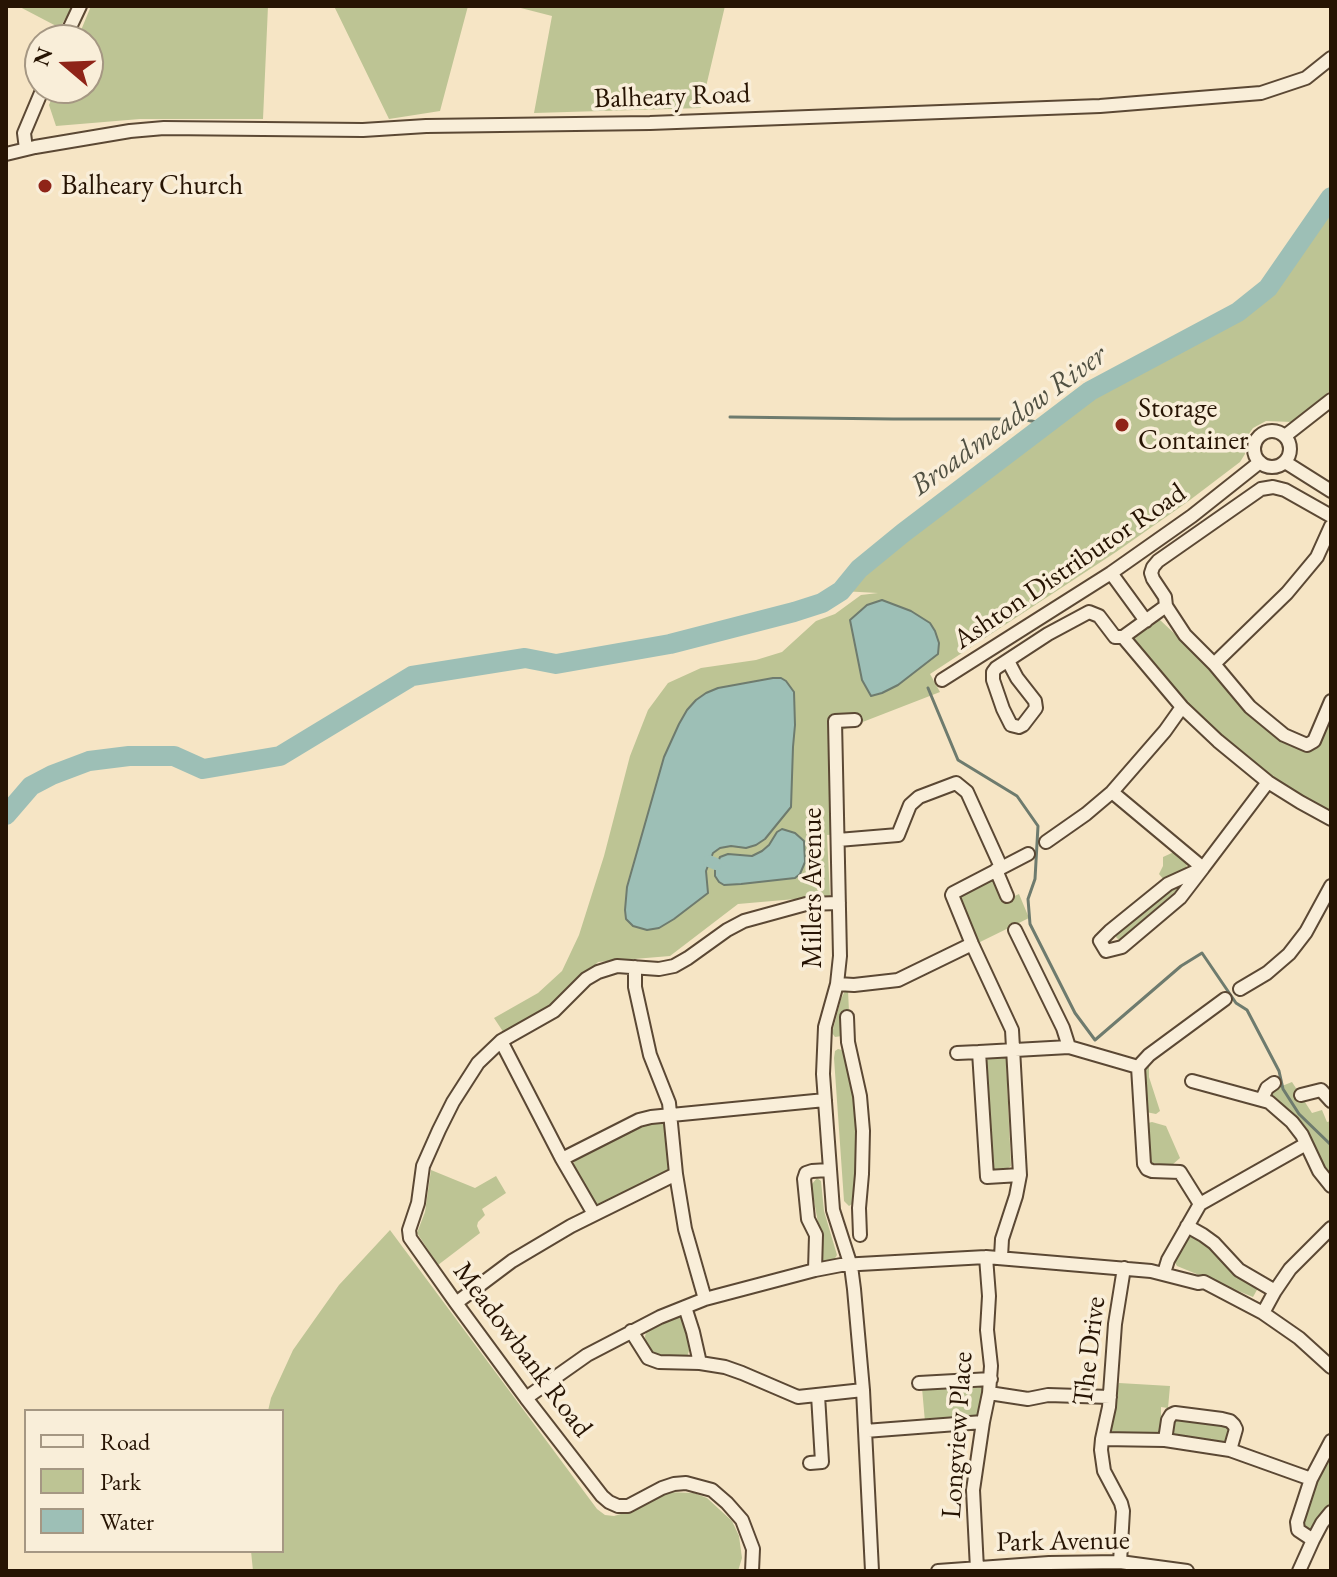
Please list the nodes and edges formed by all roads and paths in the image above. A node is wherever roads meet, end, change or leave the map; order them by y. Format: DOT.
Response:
graph roads {
  1 [pos="1331,58"];
  2 [pos="36,104"];
  3 [pos="26,149"];
  4 [pos="6,154"];
  5 [pos="1331,400"];
  6 [pos="1285,436"];
  7 [pos="1260,462"];
  8 [pos="1285,462"];
  9 [pos="1331,491"];
  10 [pos="1331,516"];
  11 [pos="1331,526"];
  12 [pos="1111,573"];
  13 [pos="1166,606"];
  14 [pos="1146,621"];
  15 [pos="1123,637"];
  16 [pos="1008,661"];
  17 [pos="1214,664"];
  18 [pos="942,680"];
  19 [pos="1330,705"];
  20 [pos="1182,707"];
  21 [pos="855,720"];
  22 [pos="1268,782"];
  23 [pos="1112,792"];
  24 [pos="1331,819"];
  25 [pos="838,840"];
  26 [pos="1046,842"];
  27 [pos="1028,854"];
  28 [pos="999,868"];
  29 [pos="1203,868"];
  30 [pos="1331,886"];
  31 [pos="1007,896"];
  32 [pos="839,903"];
  33 [pos="1015,930"];
  34 [pos="972,944"];
  35 [pos="635,967"];
  36 [pos="837,984"];
  37 [pos="1240,989"];
  38 [pos="1225,999"];
  39 [pos="847,1017"];
  40 [pos="501,1041"];
  41 [pos="823,1042"];
  42 [pos="848,1042"];
  43 [pos="1069,1047"];
  44 [pos="1014,1049"];
  45 [pos="979,1052"];
  46 [pos="957,1053"];
  47 [pos="1138,1067"];
  48 [pos="1192,1081"];
  49 [pos="1274,1083"];
  50 [pos="1301,1095"];
  51 [pos="1262,1099"];
  52 [pos="825,1100"];
  53 [pos="1331,1101"];
  54 [pos="670,1115"];
  55 [pos="1306,1144"];
  56 [pos="562,1159"];
  57 [pos="829,1170"];
  58 [pos="676,1174"];
  59 [pos="1020,1175"];
  60 [pos="1331,1186"];
  61 [pos="1200,1204"];
  62 [pos="859,1208"];
  63 [pos="833,1210"];
  64 [pos="594,1214"];
  65 [pos="1187,1226"];
  66 [pos="1331,1228"];
  67 [pos="860,1235"];
  68 [pos="986,1257"];
  69 [pos="1001,1257"];
  70 [pos="851,1266"];
  71 [pos="1124,1268"];
  72 [pos="815,1270"];
  73 [pos="1164,1273"];
  74 [pos="1275,1291"];
  75 [pos="705,1299"];
  76 [pos="456,1303"];
  77 [pos="685,1307"];
  78 [pos="1263,1313"];
  79 [pos="631,1331"];
  80 [pos="700,1363"];
  81 [pos="1331,1367"];
  82 [pos="991,1379"];
  83 [pos="919,1383"];
  84 [pos="863,1390"];
  85 [pos="989,1393"];
  86 [pos="818,1395"];
  87 [pos="1110,1397"];
  88 [pos="526,1398"];
  89 [pos="983,1422"];
  90 [pos="865,1431"];
  91 [pos="1102,1439"];
  92 [pos="1165,1440"];
  93 [pos="1331,1441"];
  94 [pos="1230,1450"];
  95 [pos="810,1463"];
  96 [pos="1311,1479"];
  97 [pos="1331,1512"];
  98 [pos="1313,1540"];
  99 [pos="1120,1562"];
  100 [pos="977,1569"];
  101 [pos="1007,1569"];
  102 [pos="752,1571"];
  103 [pos="872,1571"];
  104 [pos="938,1571"];
  105 [pos="1187,1571"];
  106 [pos="1299,1571"];
  1 -- 3 [label="street, Balheary Road"];
  2 -- 3 [label="street"];
  3 -- 4 [label="street, Balheary Road"];
  5 -- 6 [label="street"];
  6 -- 7 [label="street"];
  6 -- 8 [label="street"];
  7 -- 8 [label="street"];
  7 -- 12 [label="street, Ashton Distributor Road"];
  8 -- 9 [label="street"];
  10 -- 13 [label="street"];
  11 -- 17 [label="street"];
  12 -- 14 [label="street"];
  12 -- 18 [label="street, Ashton Distributor Road"];
  13 -- 14 [label="street"];
  13 -- 17 [label="street"];
  14 -- 15 [label="street"];
  15 -- 16 [label="street"];
  15 -- 20 [label="street"];
  16 -- 16 [label="street"];
  17 -- 19 [label="street"];
  20 -- 22 [label="street"];
  20 -- 23 [label="street"];
  21 -- 25 [label="street, Millers Avenue"];
  22 -- 24 [label="street"];
  22 -- 29 [label="street"];
  23 -- 26 [label="street"];
  23 -- 29 [label="street"];
  25 -- 28 [label="street"];
  25 -- 32 [label="street, Millers Avenue"];
  27 -- 28 [label="street"];
  28 -- 31 [label="street"];
  28 -- 34 [label="street"];
  29 -- 29 [label="street"];
  30 -- 37 [label="street"];
  32 -- 35 [label="street, Meadowbank Road"];
  32 -- 36 [label="street, Millers Avenue"];
  33 -- 43 [label="street"];
  34 -- 36 [label="street"];
  34 -- 44 [label="street"];
  35 -- 40 [label="street, Meadowbank Road"];
  35 -- 54 [label="street"];
  36 -- 41 [label="street, Millers Avenue"];
  38 -- 47 [label="street"];
  39 -- 42 [label="street"];
  40 -- 56 [label="street"];
  40 -- 76 [label="street, Meadowbank Road"];
  41 -- 42 [label="street"];
  41 -- 52 [label="street, Millers Avenue"];
  42 -- 62 [label="street"];
  43 -- 44 [label="street"];
  43 -- 47 [label="street"];
  44 -- 45 [label="street"];
  44 -- 59 [label="street"];
  45 -- 46 [label="street"];
  45 -- 59 [label="street"];
  47 -- 61 [label="street"];
  48 -- 51 [label="street"];
  49 -- 51 [label="street"];
  50 -- 53 [label="street"];
  51 -- 55 [label="street"];
  52 -- 54 [label="street"];
  52 -- 57 [label="street, Millers Avenue"];
  54 -- 56 [label="street"];
  54 -- 58 [label="street"];
  55 -- 60 [label="street"];
  55 -- 61 [label="street"];
  56 -- 64 [label="street"];
  57 -- 63 [label="street, Millers Avenue"];
  57 -- 72 [label="street"];
  58 -- 64 [label="street"];
  58 -- 75 [label="street"];
  59 -- 69 [label="street"];
  61 -- 65 [label="street"];
  62 -- 63 [label="street"];
  62 -- 67 [label="street"];
  63 -- 70 [label="street, Millers Avenue"];
  64 -- 76 [label="street"];
  65 -- 73 [label="street"];
  65 -- 74 [label="street"];
  66 -- 74 [label="street"];
  68 -- 69 [label="street"];
  68 -- 70 [label="street"];
  68 -- 82 [label="street, Longview Place"];
  69 -- 71 [label="street"];
  70 -- 72 [label="street"];
  70 -- 84 [label="street, Millers Avenue"];
  71 -- 73 [label="street"];
  71 -- 87 [label="street, The Drive"];
  72 -- 75 [label="street"];
  73 -- 78 [label="street"];
  74 -- 78 [label="street"];
  75 -- 77 [label="street"];
  76 -- 88 [label="street, Meadowbank Road"];
  77 -- 79 [label="street"];
  77 -- 80 [label="street"];
  78 -- 81 [label="street"];
  79 -- 80 [label="street"];
  79 -- 88 [label="street"];
  80 -- 86 [label="street"];
  82 -- 83 [label="street"];
  82 -- 85 [label="street, Longview Place"];
  84 -- 86 [label="street"];
  84 -- 90 [label="street, Millers Avenue"];
  85 -- 87 [label="street"];
  85 -- 89 [label="street, Longview Place"];
  86 -- 95 [label="street"];
  87 -- 91 [label="street, The Drive"];
  88 -- 102 [label="street, Meadowbank Road"];
  89 -- 90 [label="street"];
  89 -- 100 [label="street, Longview Place"];
  90 -- 103 [label="street, Millers Avenue"];
  91 -- 92 [label="street"];
  91 -- 99 [label="street, The Drive"];
  92 -- 94 [label="street"];
  92 -- 94 [label="street"];
  93 -- 96 [label="street"];
  94 -- 96 [label="street"];
  96 -- 98 [label="street"];
  97 -- 98 [label="street"];
  98 -- 106 [label="street"];
  99 -- 101 [label="street, Park Avenue"];
  99 -- 105 [label="street, Park Avenue"];
  100 -- 101 [label="street, Park Avenue"];
  100 -- 104 [label="street, Park Avenue"];
}
